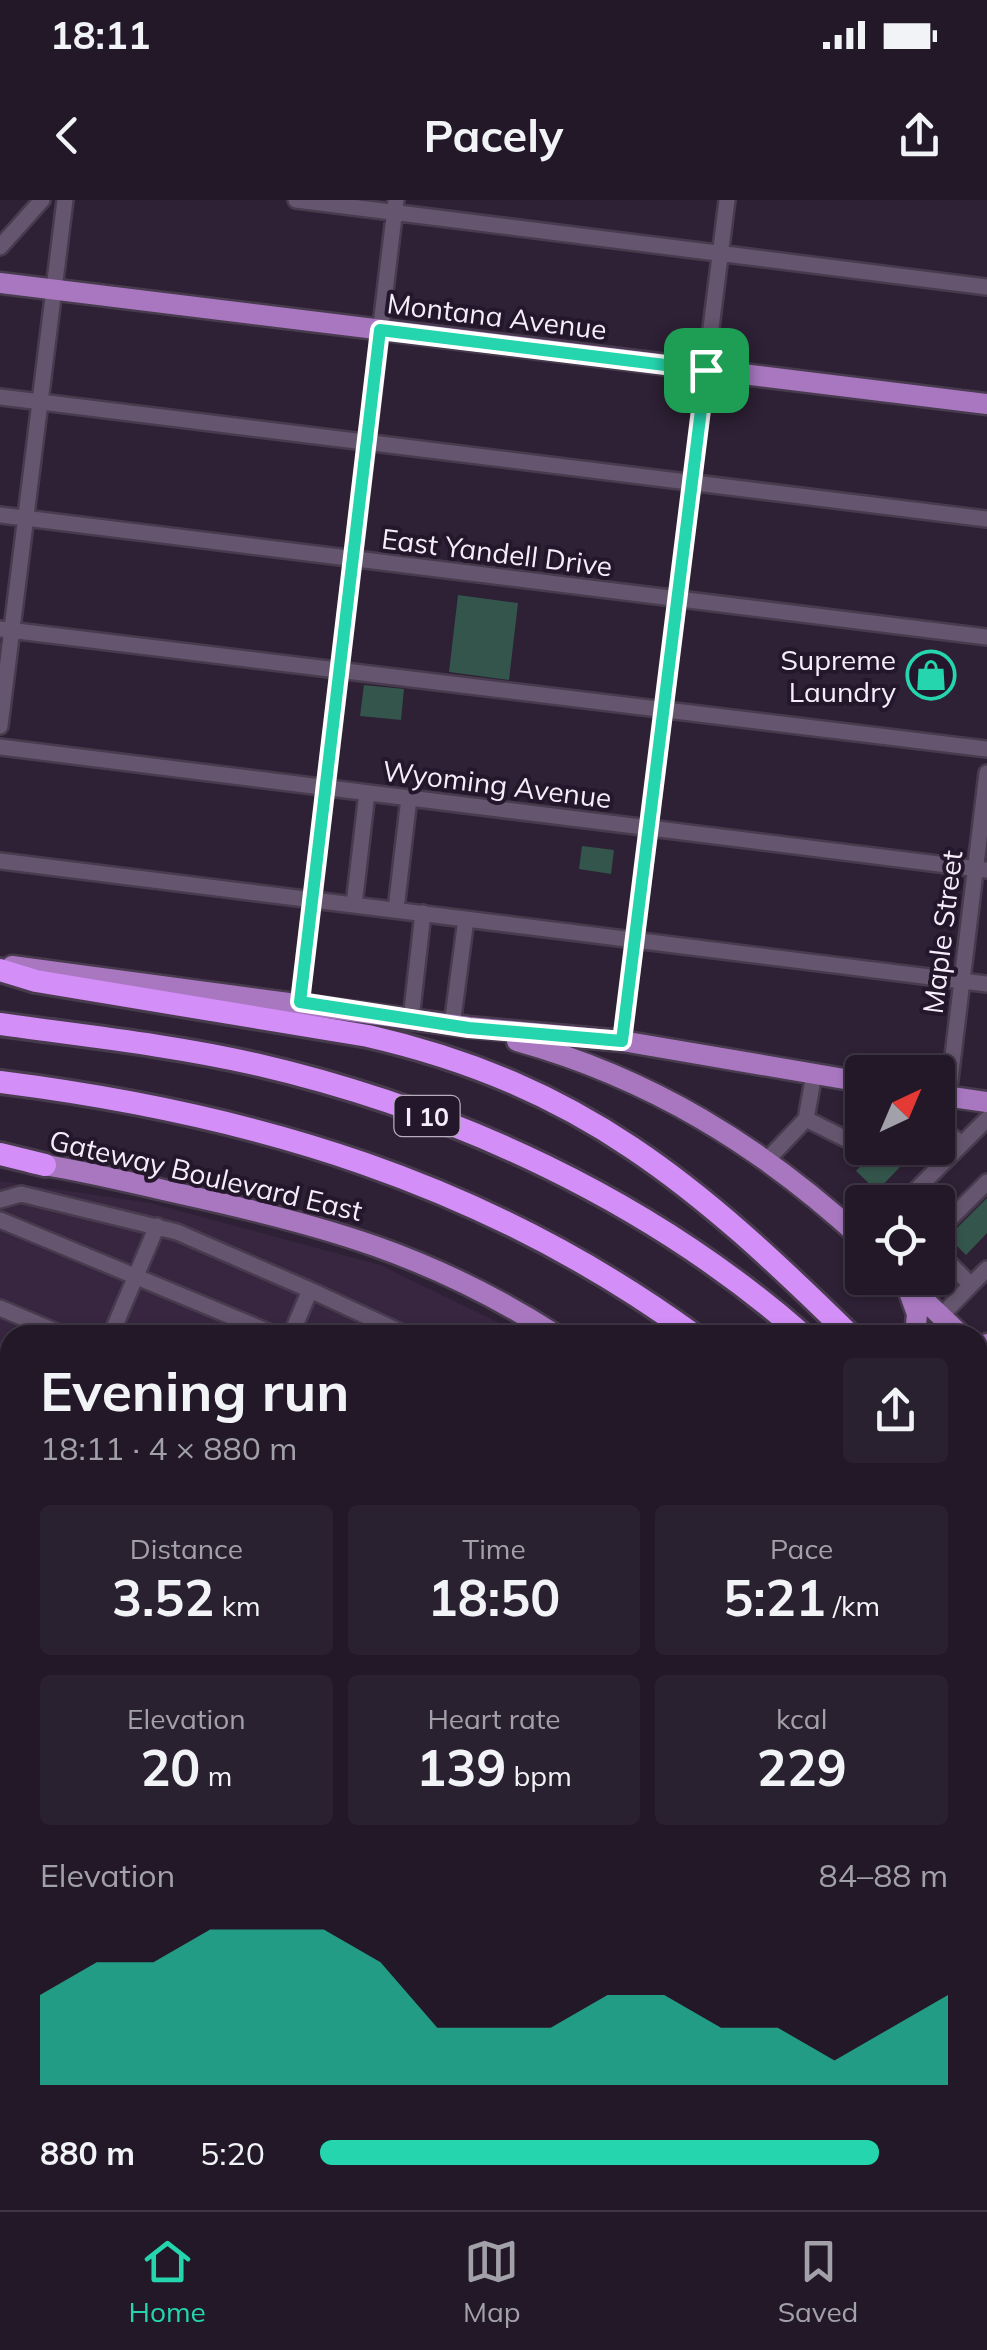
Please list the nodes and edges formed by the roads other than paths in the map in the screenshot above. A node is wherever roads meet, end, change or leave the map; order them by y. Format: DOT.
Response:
graph roads {
  1 [pos="42,200"];
  2 [pos="64,200"];
  3 [pos="296,200"];
  4 [pos="727,200"];
  5 [pos="395,206"];
  6 [pos="0,247"];
  7 [pos="720,254"];
  8 [pos="0,283"];
  9 [pos="987,287"];
  10 [pos="53,290"];
  11 [pos="380,330"];
  12 [pos="706,370"];
  13 [pos="0,397"];
  14 [pos="40,402"];
  15 [pos="987,404"];
  16 [pos="366,441"];
  17 [pos="693,481"];
  18 [pos="0,515"];
  19 [pos="26,518"];
  20 [pos="987,518"];
  21 [pos="352,559"];
  22 [pos="679,600"];
  23 [pos="6,630"];
  24 [pos="987,637"];
  25 [pos="339,669"];
  26 [pos="665,711"];
  27 [pos="0,726"];
  28 [pos="0,748"];
  29 [pos="987,749"];
  30 [pos="987,773"];
  31 [pos="326,788"];
  32 [pos="366,793"];
  33 [pos="409,798"];
  34 [pos="650,828"];
  35 [pos="0,861"];
  36 [pos="981,869"];
  37 [pos="310,900"];
  38 [pos="354,904"];
  39 [pos="396,910"];
  40 [pos="424,913"];
  41 [pos="466,919"];
  42 [pos="636,939"];
  43 [pos="0,967"];
  44 [pos="962,980"];
  45 [pos="987,984"];
  46 [pos="300,1002"];
  47 [pos="411,1019"];
  48 [pos="0,1024"];
  49 [pos="461,1026"];
  50 [pos="622,1041"];
  51 [pos="950,1055"];
  52 [pos="814,1074"];
  53 [pos="845,1079"];
  54 [pos="0,1082"];
  55 [pos="955,1098"];
  56 [pos="987,1102"];
  57 [pos="806,1119"];
  58 [pos="987,1119"];
  59 [pos="845,1138"];
  60 [pos="955,1144"];
  61 [pos="0,1156"];
  62 [pos="768,1158"];
  63 [pos="45,1165"];
  64 [pos="936,1165"];
  65 [pos="987,1171"];
  66 [pos="987,1182"];
  67 [pos="918,1185"];
  68 [pos="0,1200"];
  69 [pos="955,1202"];
  70 [pos="955,1214"];
  71 [pos="0,1220"];
  72 [pos="845,1224"];
  73 [pos="157,1226"];
  74 [pos="955,1269"];
  75 [pos="987,1269"];
  76 [pos="136,1276"];
  77 [pos="971,1285"];
  78 [pos="310,1290"];
  79 [pos="911,1295"];
  80 [pos="919,1295"];
  81 [pos="0,1308"];
  82 [pos="941,1316"];
  83 [pos="40,1325"];
  84 [pos="116,1325"];
  85 [pos="252,1325"];
  86 [pos="295,1325"];
  87 [pos="385,1325"];
  88 [pos="539,1325"];
  89 [pos="679,1325"];
  90 [pos="789,1325"];
  91 [pos="839,1325"];
  92 [pos="915,1325"];
  93 [pos="950,1325"];
  1 -- 6 [label="street"];
  2 -- 10 [label="street"];
  3 -- 5 [label="street"];
  4 -- 7 [label="street"];
  5 -- 7 [label="street"];
  5 -- 11 [label="street"];
  7 -- 9 [label="street"];
  7 -- 12 [label="street"];
  8 -- 10 [label="main road, Montana Avenue"];
  10 -- 11 [label="main road, Montana Avenue"];
  10 -- 14 [label="street"];
  11 -- 12 [label="main road, Montana Avenue"];
  11 -- 16 [label="street"];
  12 -- 15 [label="main road, Montana Avenue"];
  12 -- 17 [label="street"];
  13 -- 14 [label="street"];
  14 -- 16 [label="street"];
  14 -- 19 [label="street"];
  16 -- 17 [label="street"];
  16 -- 21 [label="street"];
  17 -- 20 [label="street"];
  17 -- 22 [label="street"];
  18 -- 19 [label="street, East Yandell Drive"];
  19 -- 21 [label="street, East Yandell Drive"];
  19 -- 23 [label="street"];
  21 -- 22 [label="street, East Yandell Drive"];
  21 -- 25 [label="street"];
  22 -- 24 [label="street, East Yandell Drive"];
  22 -- 26 [label="street"];
  23 -- 25 [label="street"];
  23 -- 27 [label="street"];
  25 -- 26 [label="street"];
  25 -- 31 [label="street"];
  26 -- 29 [label="street"];
  26 -- 34 [label="street"];
  28 -- 31 [label="street, Wyoming Avenue"];
  30 -- 36 [label="street, Maple Street"];
  31 -- 32 [label="street, Wyoming Avenue"];
  31 -- 37 [label="street"];
  32 -- 33 [label="street, Wyoming Avenue"];
  32 -- 38 [label="street"];
  33 -- 34 [label="street, Wyoming Avenue"];
  33 -- 39 [label="street"];
  34 -- 36 [label="street, Wyoming Avenue"];
  34 -- 42 [label="street"];
  35 -- 37 [label="street"];
  36 -- 44 [label="street, Maple Street"];
  37 -- 38 [label="street"];
  37 -- 46 [label="street"];
  38 -- 39 [label="street"];
  39 -- 40 [label="street"];
  40 -- 41 [label="street"];
  40 -- 47 [label="street"];
  41 -- 42 [label="street"];
  41 -- 49 [label="street"];
  42 -- 44 [label="street"];
  42 -- 50 [label="street"];
  43 -- 46 [label="main road"];
  43 -- 91 [label="highway"];
  44 -- 45 [label="street"];
  44 -- 51 [label="street, Maple Street"];
  46 -- 47 [label="main road"];
  47 -- 49 [label="main road"];
  48 -- 90 [label="highway, I 10"];
  49 -- 50 [label="main road"];
  49 -- 62 [label="main road"];
  50 -- 52 [label="main road"];
  52 -- 53 [label="main road"];
  52 -- 57 [label="street"];
  54 -- 89 [label="highway, I 10"];
  55 -- 56 [label="main road"];
  57 -- 59 [label="street"];
  57 -- 62 [label="street"];
  58 -- 60 [label="street"];
  61 -- 63 [label="highway"];
  62 -- 72 [label="main road"];
  63 -- 88 [label="main road, Gateway Boulevard East"];
  64 -- 67 [label="street"];
  65 -- 69 [label="street"];
  66 -- 70 [label="street"];
  68 -- 73 [label="street"];
  71 -- 76 [label="street"];
  73 -- 76 [label="street"];
  73 -- 78 [label="street"];
  74 -- 77 [label="street"];
  75 -- 77 [label="street"];
  76 -- 84 [label="street"];
  76 -- 85 [label="street"];
  77 -- 82 [label="street"];
  78 -- 86 [label="street"];
  78 -- 87 [label="street"];
  79 -- 92 [label="main road"];
  80 -- 82 [label="main road"];
  81 -- 83 [label="street"];
  82 -- 93 [label="main road"];
}
